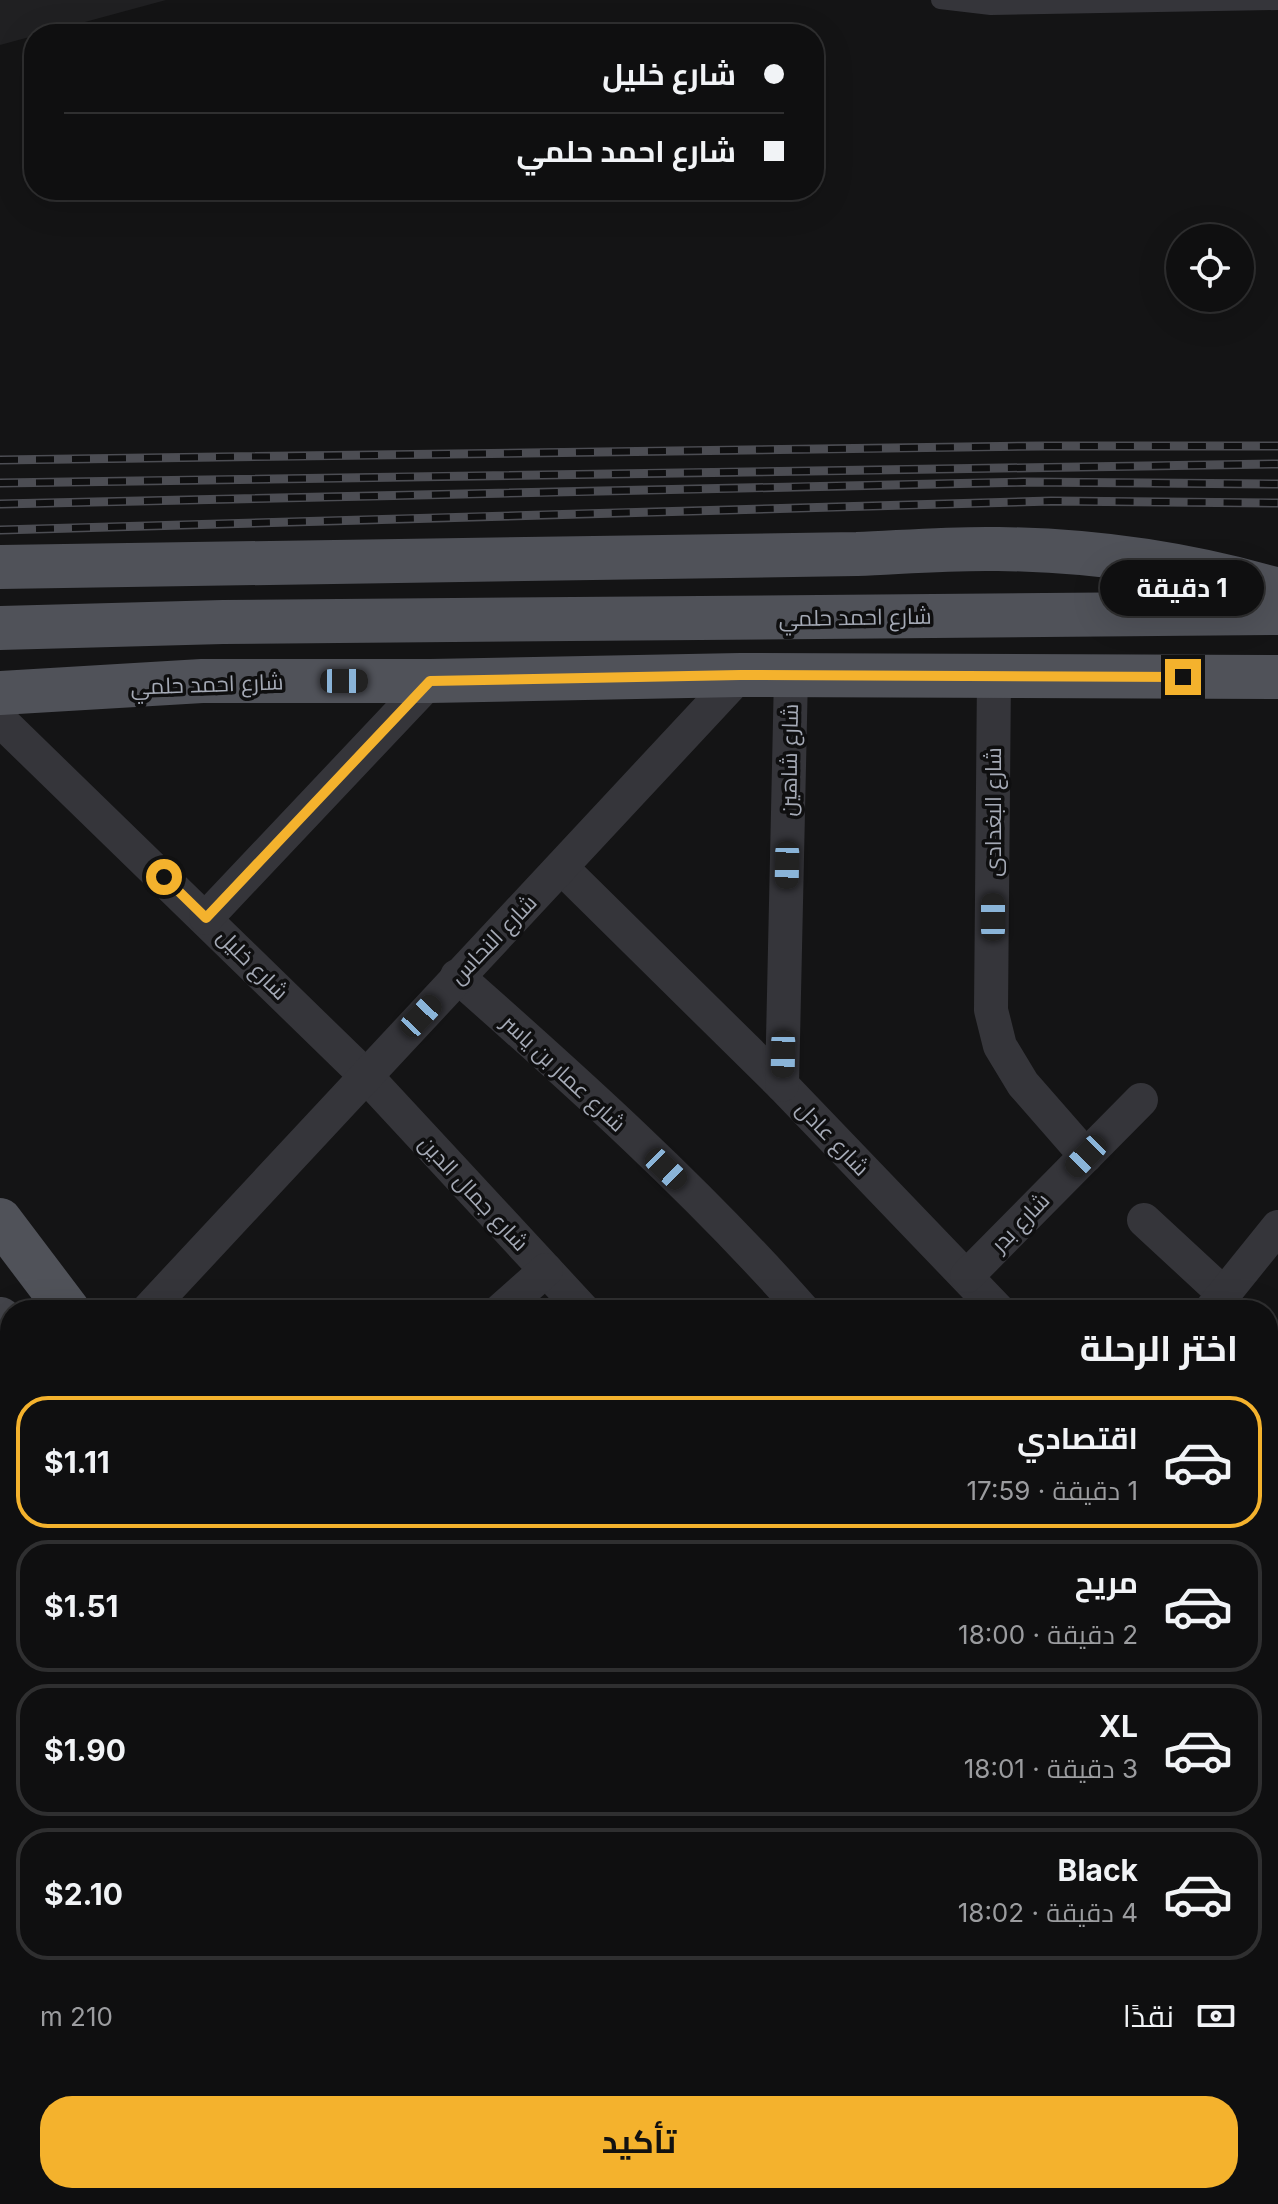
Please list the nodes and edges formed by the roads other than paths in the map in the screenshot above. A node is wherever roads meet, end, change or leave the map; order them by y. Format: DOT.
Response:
graph roads {
  1 [pos="940,0"];
  2 [pos="1278,1"];
  3 [pos="0,567"];
  4 [pos="1278,590"];
  5 [pos="1278,613"];
  6 [pos="0,628"];
  7 [pos="740,675"];
  8 [pos="791,675"];
  9 [pos="994,676"];
  10 [pos="1278,677"];
  11 [pos="430,681"];
  12 [pos="0,693"];
  13 [pos="5,734"];
  14 [pos="562,868"];
  15 [pos="206,918"];
  16 [pos="457,976"];
  17 [pos="366,1076"];
  18 [pos="782,1085"];
  19 [pos="1141,1100"];
  20 [pos="1086,1156"];
  21 [pos="0,1220"];
  22 [pos="1144,1220"];
  23 [pos="1278,1227"];
  24 [pos="546,1270"];
  25 [pos="967,1276"];
  26 [pos="60,1300"];
  27 [pos="157,1300"];
  28 [pos="512,1300"];
  29 [pos="574,1300"];
  30 [pos="793,1300"];
  31 [pos="989,1300"];
  32 [pos="1215,1300"];
  33 [pos="1219,1300"];
  1 -- 2 [label="lane"];
  3 -- 4 [label="main road"];
  5 -- 6 [label="main road, شارع احمد حلمي"];
  7 -- 8 [label="main road, شارع احمد حلمي"];
  7 -- 11 [label="main road, شارع احمد حلمي"];
  7 -- 14 [label="street, شارع النحاس"];
  8 -- 9 [label="main road, شارع احمد حلمي"];
  8 -- 18 [label="street, شارع شاهين"];
  9 -- 10 [label="main road, شارع احمد حلمي"];
  9 -- 20 [label="street, شارع البغدادى"];
  11 -- 12 [label="main road, شارع احمد حلمي"];
  11 -- 15 [label="street"];
  13 -- 15 [label="street, شارع خليل"];
  14 -- 16 [label="street, شارع النحاس"];
  14 -- 18 [label="street, شارع عادل"];
  15 -- 17 [label="street, شارع خليل"];
  16 -- 17 [label="street, شارع النحاس"];
  16 -- 30 [label="street, شارع عمار بن ياسر"];
  17 -- 24 [label="street, شارع جمال الدين"];
  17 -- 27 [label="street, شارع النحاس"];
  18 -- 25 [label="street, شارع عادل"];
  19 -- 20 [label="street, شارع بدر"];
  20 -- 25 [label="street, شارع بدر"];
  21 -- 26 [label="main road"];
  22 -- 32 [label="street"];
  23 -- 33 [label="street"];
  24 -- 28 [label="street"];
  24 -- 29 [label="street, شارع جمال الدين"];
  25 -- 31 [label="street, شارع عادل"];
}
